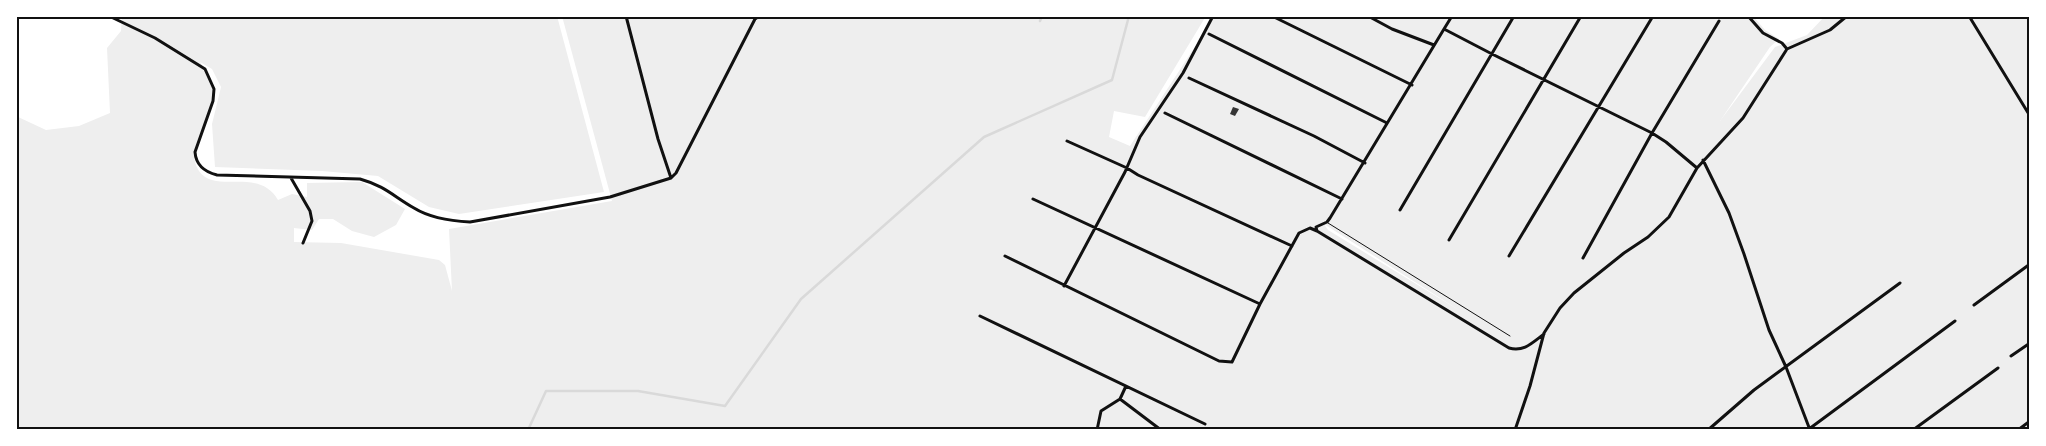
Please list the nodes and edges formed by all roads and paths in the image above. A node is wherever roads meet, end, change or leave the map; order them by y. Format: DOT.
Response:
graph roads {
  1 [pos="110,16"];
  2 [pos="626,16"];
  3 [pos="758,16"];
  4 [pos="1213,16"];
  5 [pos="1272,16"];
  6 [pos="1368,16"];
  7 [pos="1452,16"];
  8 [pos="1514,16"];
  9 [pos="1581,16"];
  10 [pos="1652,16"];
  11 [pos="1748,16"];
  12 [pos="1847,16"];
  13 [pos="1969,16"];
  14 [pos="1719,21"];
  15 [pos="1444,28"];
  16 [pos="1209,34"];
  17 [pos="1434,45"];
  18 [pos="1787,49"];
  19 [pos="1492,54"];
  20 [pos="1189,78"];
  21 [pos="1546,79"];
  22 [pos="1412,85"];
  23 [pos="1598,106"];
  24 [pos="1165,113"];
  25 [pos="2030,116"];
  26 [pos="1388,123"];
  27 [pos="1652,133"];
  28 [pos="1067,141"];
  29 [pos="1703,160"];
  30 [pos="1365,163"];
  31 [pos="1127,168"];
  32 [pos="1697,168"];
  33 [pos="291,178"];
  34 [pos="671,178"];
  35 [pos="1033,199"];
  36 [pos="1342,199"];
  37 [pos="1400,210"];
  38 [pos="1327,222"];
  39 [pos="1096,228"];
  40 [pos="1317,231"];
  41 [pos="1449,240"];
  42 [pos="303,243"];
  43 [pos="1292,246"];
  44 [pos="1005,256"];
  45 [pos="1509,256"];
  46 [pos="1583,258"];
  47 [pos="2030,264"];
  48 [pos="1900,283"];
  49 [pos="1064,286"];
  50 [pos="1260,304"];
  51 [pos="1974,305"];
  52 [pos="980,316"];
  53 [pos="1955,321"];
  54 [pos="1544,333"];
  55 [pos="1510,336"];
  56 [pos="2030,343"];
  57 [pos="2011,356"];
  58 [pos="1786,367"];
  59 [pos="1998,368"];
  60 [pos="1126,386"];
  61 [pos="1120,399"];
  62 [pos="2030,421"];
  63 [pos="1206,424"];
  64 [pos="1810,429"];
  65 [pos="1097,430"];
  66 [pos="1160,430"];
  67 [pos="1515,430"];
  68 [pos="1708,430"];
  69 [pos="1913,430"];
  70 [pos="2018,430"];
  1 -- 33 [label="street"];
  2 -- 34 [label="street"];
  3 -- 34 [label="street"];
  4 -- 31 [label="street"];
  5 -- 22 [label="street"];
  6 -- 17 [label="street"];
  7 -- 15 [label="street"];
  8 -- 19 [label="street"];
  9 -- 21 [label="street"];
  10 -- 23 [label="street"];
  11 -- 18 [label="street"];
  12 -- 18 [label="street"];
  13 -- 25 [label="street"];
  14 -- 27 [label="street"];
  15 -- 17 [label="street"];
  15 -- 19 [label="street"];
  16 -- 26 [label="street"];
  17 -- 22 [label="street"];
  18 -- 29 [label="street"];
  19 -- 21 [label="street"];
  19 -- 37 [label="street"];
  20 -- 30 [label="street"];
  21 -- 23 [label="street"];
  21 -- 41 [label="street"];
  22 -- 26 [label="street"];
  23 -- 27 [label="street"];
  23 -- 45 [label="street"];
  24 -- 36 [label="street"];
  26 -- 30 [label="street"];
  27 -- 32 [label="street"];
  27 -- 46 [label="street"];
  28 -- 31 [label="street"];
  29 -- 32 [label="street"];
  29 -- 58 [label="street"];
  30 -- 36 [label="street"];
  31 -- 39 [label="street"];
  31 -- 43 [label="street"];
  32 -- 54 [label="street"];
  33 -- 34 [label="street"];
  33 -- 42 [label="street"];
  35 -- 39 [label="street"];
  36 -- 38 [label="street"];
  38 -- 40 [label="street"];
  38 -- 55 [label="lane"];
  39 -- 49 [label="street"];
  39 -- 50 [label="street"];
  40 -- 43 [label="street"];
  40 -- 54 [label="street"];
  43 -- 50 [label="street"];
  44 -- 49 [label="street"];
  47 -- 51 [label="street"];
  48 -- 58 [label="street"];
  49 -- 50 [label="street"];
  52 -- 60 [label="street"];
  53 -- 64 [label="street"];
  54 -- 67 [label="street"];
  56 -- 57 [label="street"];
  58 -- 64 [label="street"];
  58 -- 68 [label="street"];
  59 -- 69 [label="street"];
  60 -- 61 [label="street"];
  60 -- 63 [label="street"];
  61 -- 65 [label="street"];
  61 -- 66 [label="street"];
  62 -- 70 [label="street"];
}
